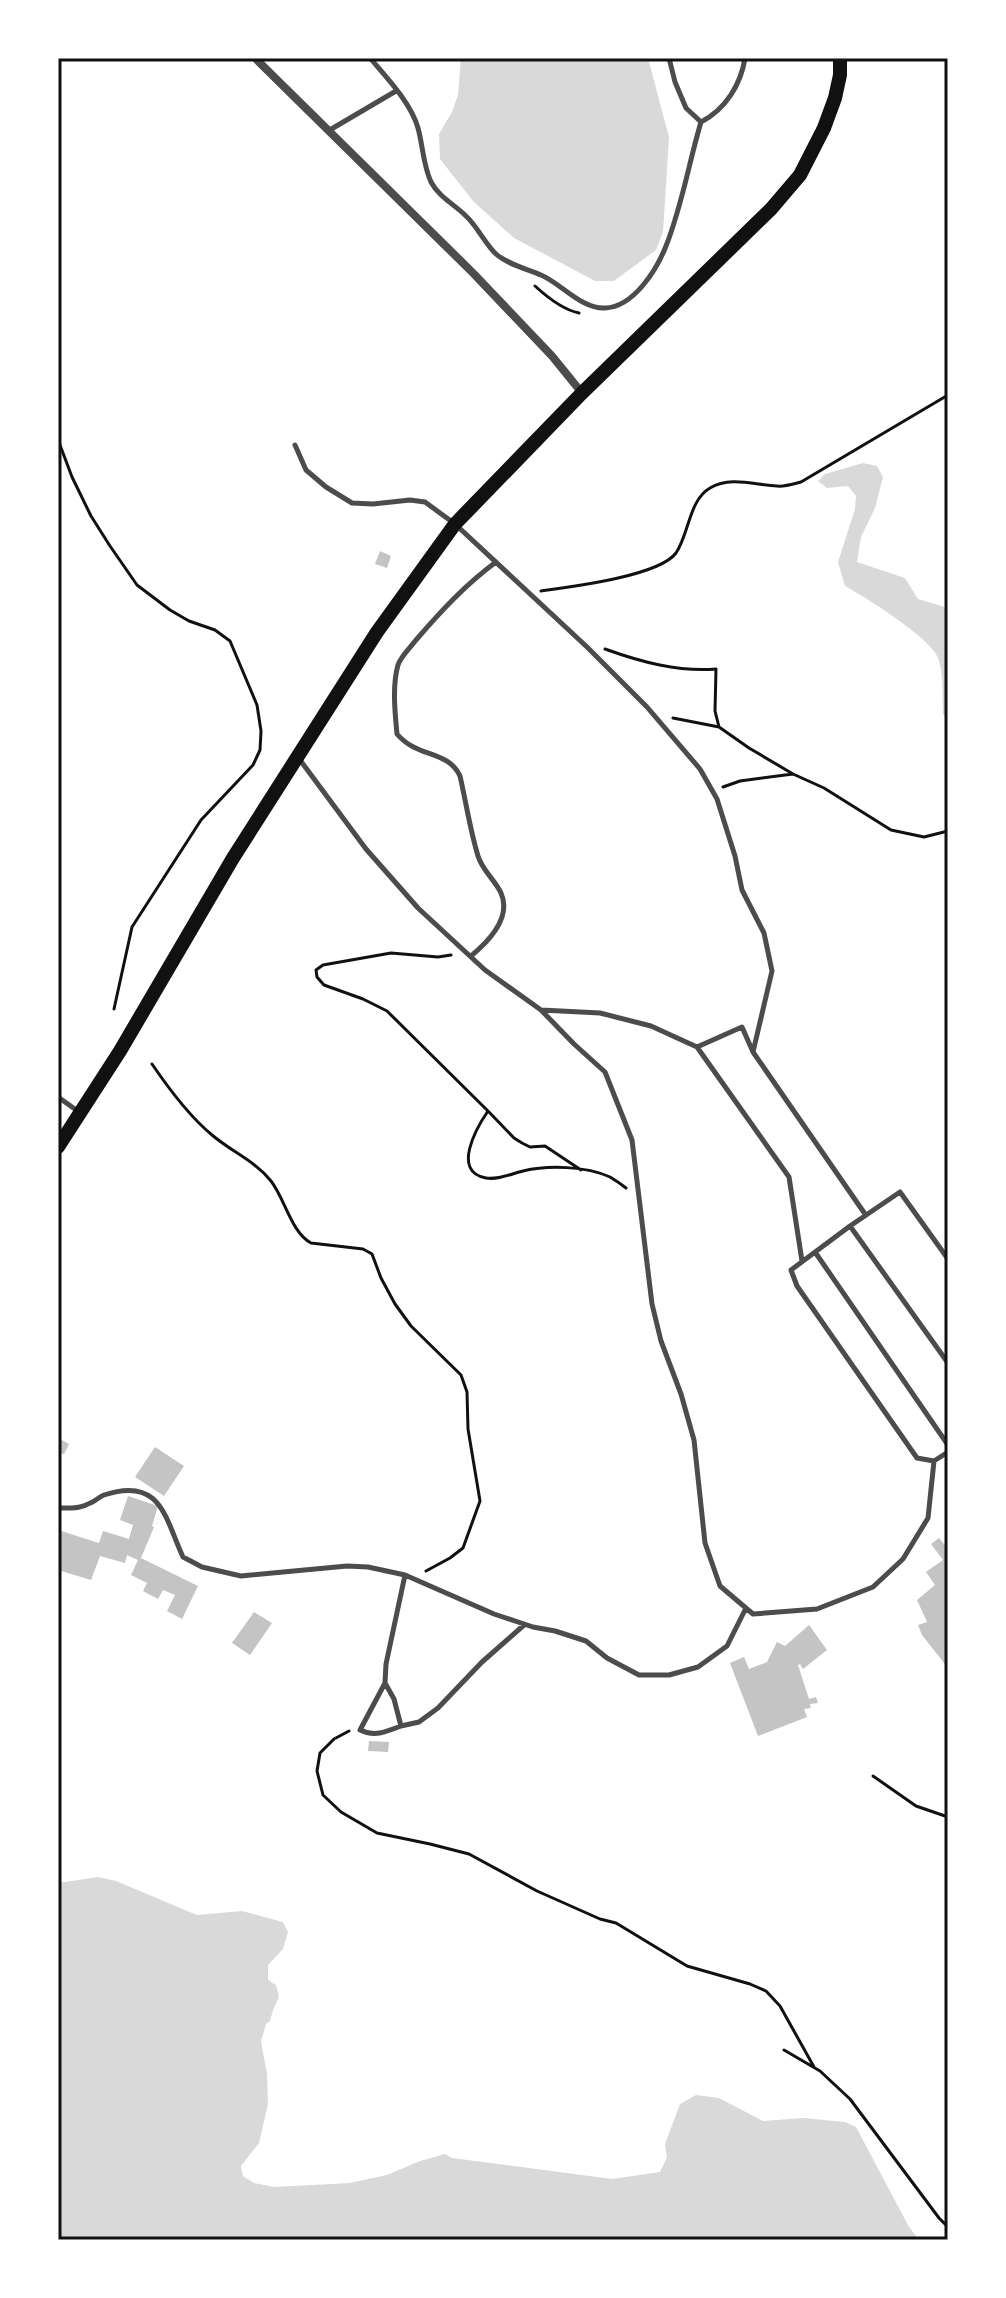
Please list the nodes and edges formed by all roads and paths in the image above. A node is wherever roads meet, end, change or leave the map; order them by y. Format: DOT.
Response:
graph roads {
  1 [pos="255,58"];
  2 [pos="370,58"];
  3 [pos="669,58"];
  4 [pos="745,58"];
  5 [pos="840,58"];
  6 [pos="396,91"];
  7 [pos="701,122"];
  8 [pos="328,131"];
  9 [pos="582,393"];
  10 [pos="948,395"];
  11 [pos="60,445"];
  12 [pos="295,445"];
  13 [pos="455,524"];
  14 [pos="496,562"];
  15 [pos="533,592"];
  16 [pos="578,639"];
  17 [pos="653,715"];
  18 [pos="719,727"];
  19 [pos="298,757"];
  20 [pos="793,774"];
  21 [pos="717,799"];
  22 [pos="948,831"];
  23 [pos="471,956"];
  24 [pos="114,1009"];
  25 [pos="541,1010"];
  26 [pos="697,1047"];
  27 [pos="753,1052"];
  28 [pos="152,1064"];
  29 [pos="58,1097"];
  30 [pos="488,1111"];
  31 [pos="80,1113"];
  32 [pos="58,1147"];
  33 [pos="581,1170"];
  34 [pos="639,1197"];
  35 [pos="865,1214"];
  36 [pos="850,1226"];
  37 [pos="815,1252"];
  38 [pos="948,1259"];
  39 [pos="802,1261"];
  40 [pos="948,1363"];
  41 [pos="948,1445"];
  42 [pos="948,1452"];
  43 [pos="934,1461"];
  44 [pos="58,1508"];
  45 [pos="405,1575"];
  46 [pos="419,1575"];
  47 [pos="746,1608"];
  48 [pos="524,1625"];
  49 [pos="385,1683"];
  50 [pos="401,1726"];
  51 [pos="351,1730"];
  52 [pos="873,1776"];
  53 [pos="948,1817"];
  54 [pos="784,2050"];
  55 [pos="814,2067"];
  56 [pos="948,2227"];
  1 -- 8 [label="street"];
  2 -- 6 [label="lane"];
  3 -- 7 [label="lane"];
  4 -- 7 [label="lane"];
  5 -- 9 [label="main road"];
  6 -- 7 [label="lane"];
  6 -- 8 [label="lane"];
  8 -- 9 [label="street"];
  9 -- 13 [label="main road"];
  10 -- 15 [label="path"];
  11 -- 24 [label="path"];
  12 -- 13 [label="lane"];
  13 -- 14 [label="lane"];
  13 -- 19 [label="main road"];
  14 -- 16 [label="lane"];
  14 -- 23 [label="lane"];
  16 -- 17 [label="lane"];
  16 -- 18 [label="path"];
  17 -- 18 [label="path"];
  17 -- 21 [label="lane"];
  18 -- 20 [label="path"];
  19 -- 23 [label="lane"];
  19 -- 31 [label="main road"];
  20 -- 21 [label="path"];
  20 -- 22 [label="path"];
  21 -- 27 [label="lane"];
  23 -- 25 [label="lane"];
  23 -- 30 [label="path"];
  25 -- 26 [label="lane"];
  25 -- 34 [label="lane"];
  26 -- 27 [label="lane"];
  26 -- 39 [label="lane"];
  27 -- 35 [label="lane"];
  28 -- 46 [label="path"];
  29 -- 31 [label="lane"];
  30 -- 33 [label="path"];
  30 -- 33 [label="path"];
  31 -- 32 [label="main road"];
  33 -- 34 [label="path"];
  34 -- 47 [label="lane"];
  35 -- 36 [label="lane"];
  35 -- 38 [label="lane"];
  36 -- 37 [label="lane"];
  36 -- 40 [label="lane"];
  37 -- 39 [label="lane"];
  37 -- 41 [label="lane"];
  39 -- 43 [label="lane"];
  42 -- 43 [label="lane"];
  43 -- 47 [label="lane"];
  44 -- 45 [label="lane"];
  45 -- 48 [label="lane"];
  45 -- 49 [label="lane"];
  47 -- 48 [label="lane"];
  48 -- 50 [label="lane"];
  49 -- 50 [label="lane"];
  49 -- 50 [label="lane"];
  51 -- 55 [label="path"];
  52 -- 53 [label="path"];
  54 -- 55 [label="path"];
  55 -- 56 [label="path"];
}
